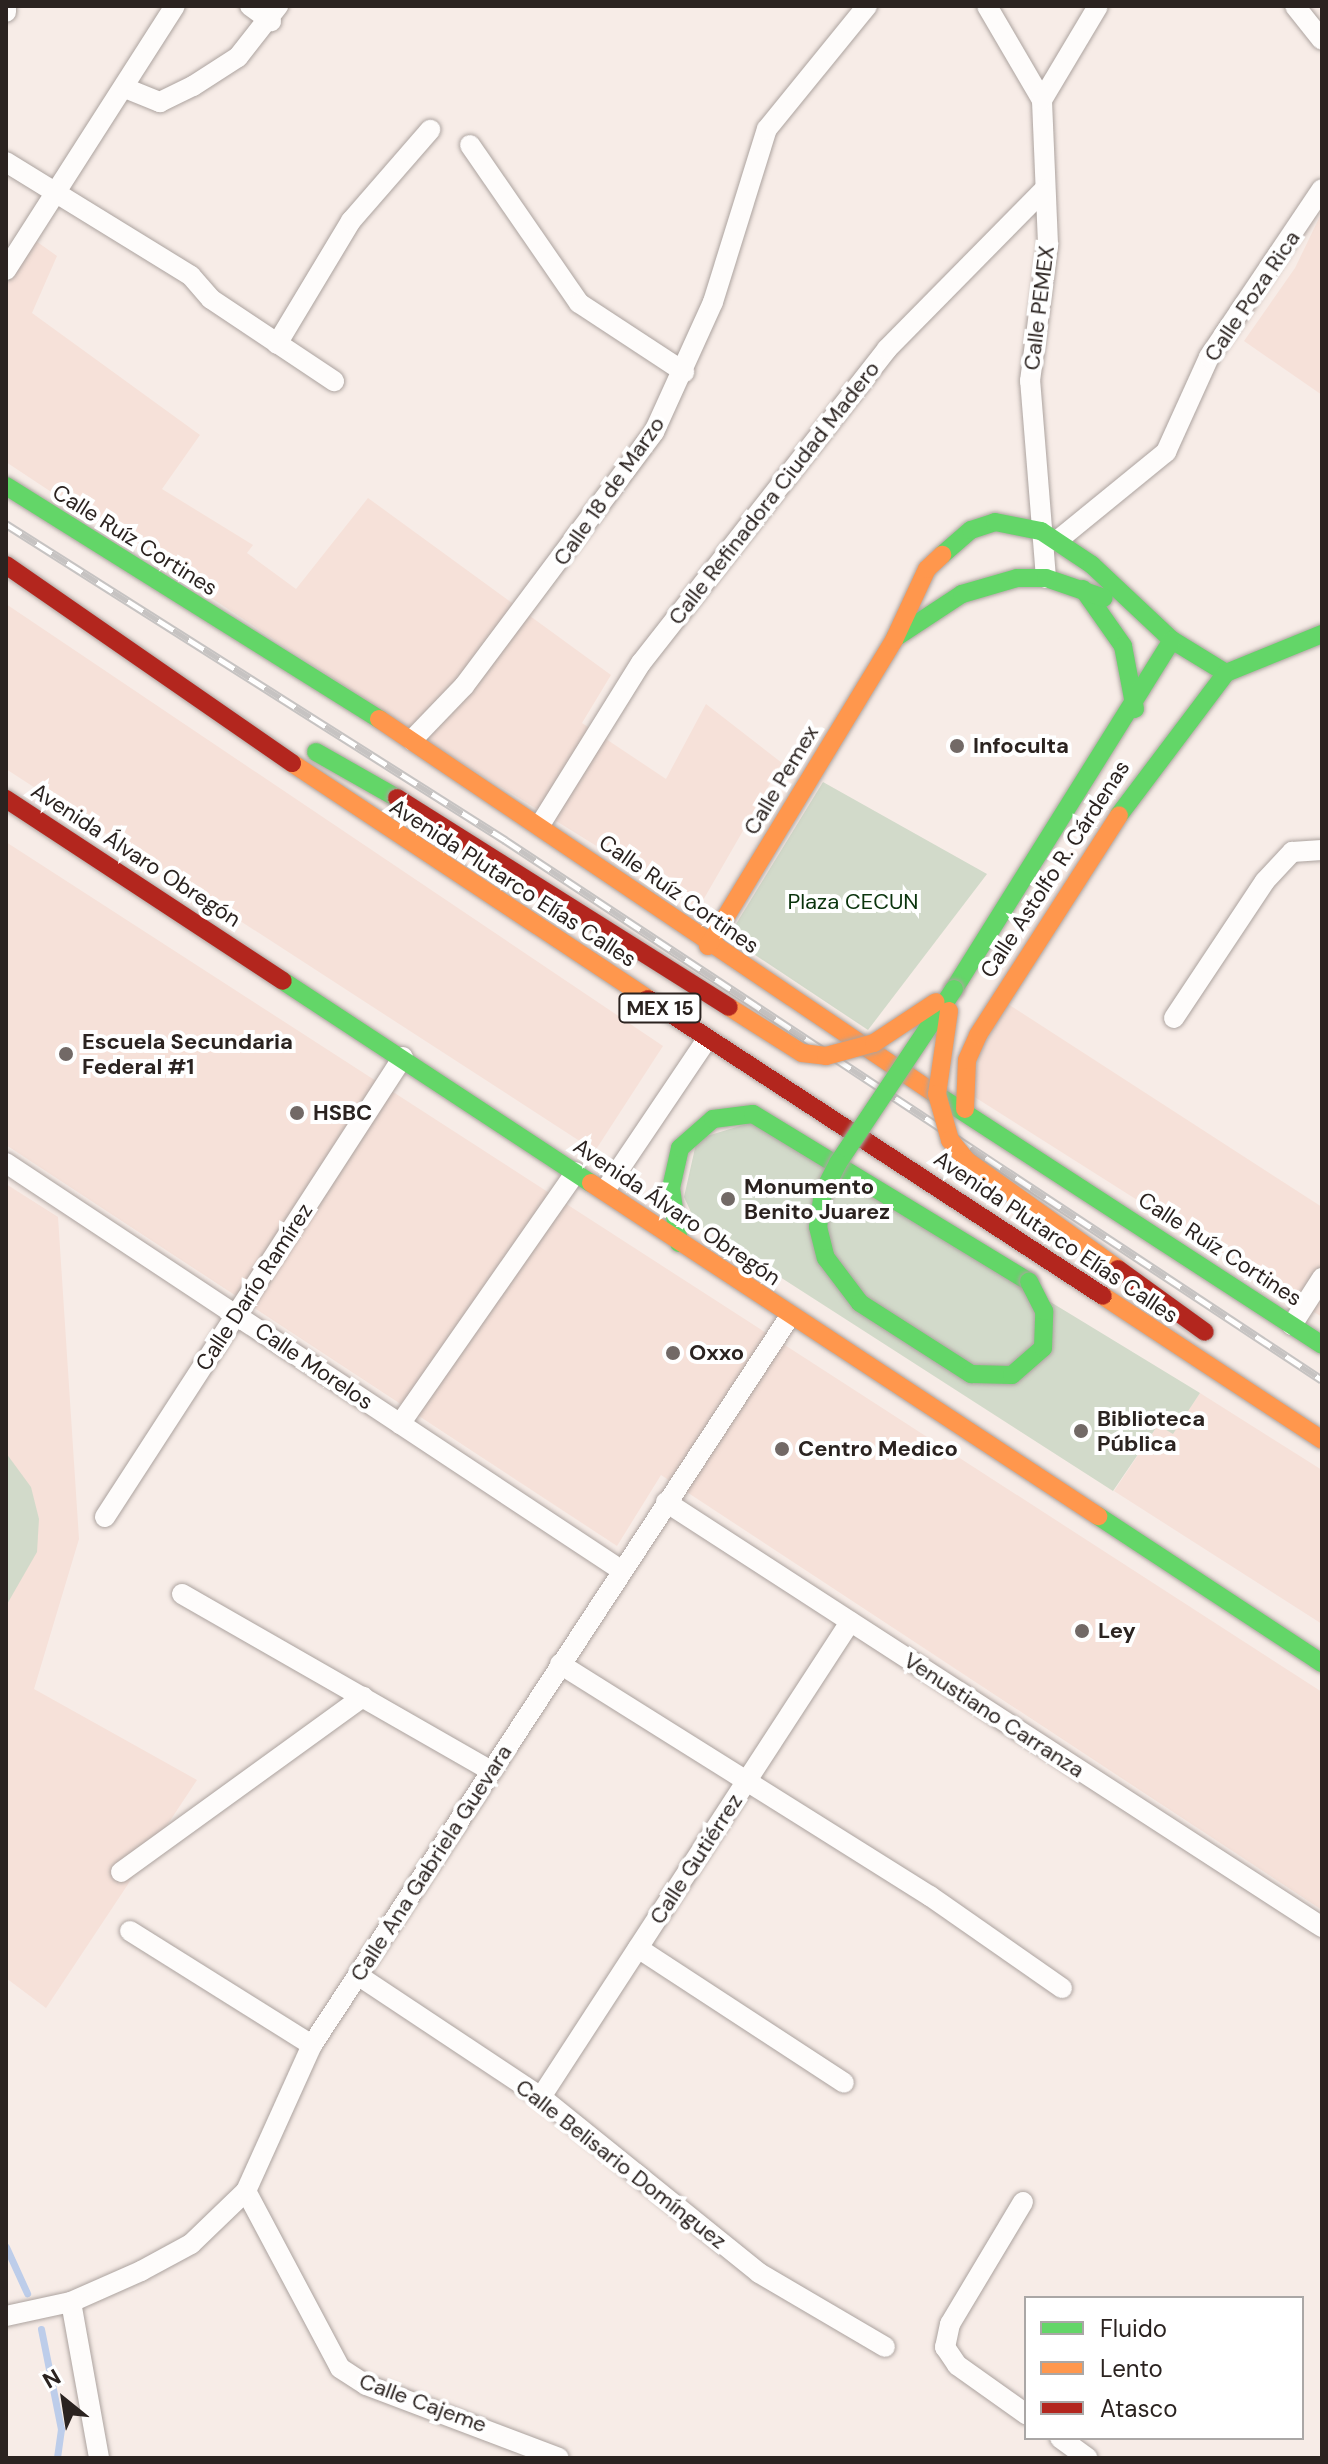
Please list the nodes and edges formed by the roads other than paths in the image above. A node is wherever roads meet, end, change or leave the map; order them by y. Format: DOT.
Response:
graph roads {
  1 [pos="175,6"];
  2 [pos="250,6"];
  3 [pos="867,6"];
  4 [pos="987,6"];
  5 [pos="1098,6"];
  6 [pos="1295,6"];
  7 [pos="274,14"];
  8 [pos="1322,40"];
  9 [pos="125,88"];
  10 [pos="1042,100"];
  11 [pos="430,130"];
  12 [pos="470,145"];
  13 [pos="6,162"];
  14 [pos="1322,189"];
  15 [pos="1044,190"];
  16 [pos="57,199"];
  17 [pos="6,270"];
  18 [pos="277,344"];
  19 [pos="684,372"];
  20 [pos="334,381"];
  21 [pos="6,486"];
  22 [pos="1049,536"];
  23 [pos="946,547"];
  24 [pos="6,565"];
  25 [pos="1046,578"];
  26 [pos="1083,589"];
  27 [pos="962,594"];
  28 [pos="1140,613"];
  29 [pos="1322,634"];
  30 [pos="894,640"];
  31 [pos="1172,640"];
  32 [pos="160,666"];
  33 [pos="1226,673"];
  34 [pos="1135,709"];
  35 [pos="412,740"];
  36 [pos="6,799"];
  37 [pos="540,825"];
  38 [pos="1322,850"];
  39 [pos="708,946"];
  40 [pos="954,989"];
  41 [pos="1174,1018"];
  42 [pos="707,1039"];
  43 [pos="403,1057"];
  44 [pos="965,1109"];
  45 [pos="6,1163"];
  46 [pos="576,1172"];
  47 [pos="606,1189"];
  48 [pos="679,1243"];
  49 [pos="1322,1278"];
  50 [pos="236,1314"];
  51 [pos="790,1316"];
  52 [pos="1292,1325"];
  53 [pos="1211,1337"];
  54 [pos="1322,1345"];
  55 [pos="1252,1367"];
  56 [pos="1322,1420"];
  57 [pos="400,1424"];
  58 [pos="1322,1440"];
  59 [pos="666,1502"];
  60 [pos="105,1517"];
  61 [pos="621,1570"];
  62 [pos="182,1594"];
  63 [pos="850,1622"];
  64 [pos="1322,1663"];
  65 [pos="560,1664"];
  66 [pos="363,1697"];
  67 [pos="489,1770"];
  68 [pos="748,1779"];
  69 [pos="121,1872"];
  70 [pos="1322,1927"];
  71 [pos="130,1931"];
  72 [pos="638,1948"];
  73 [pos="359,1976"];
  74 [pos="1062,1988"];
  75 [pos="312,2045"];
  76 [pos="844,2083"];
  77 [pos="541,2097"];
  78 [pos="246,2191"];
  79 [pos="1023,2202"];
  80 [pos="71,2302"];
  81 [pos="6,2316"];
  82 [pos="885,2347"];
  83 [pos="1024,2413"];
  84 [pos="1063,2440"];
  85 [pos="99,2458"];
  86 [pos="559,2458"];
  87 [pos="1088,2458"];
  1 -- 9 [label="street"];
  2 -- 7 [label="street"];
  3 -- 19 [label="street, Calle 18 de Marzo"];
  4 -- 10 [label="street"];
  5 -- 10 [label="street"];
  6 -- 8 [label="street"];
  7 -- 9 [label="street"];
  9 -- 16 [label="street"];
  10 -- 15 [label="street, Calle PEMEX"];
  11 -- 18 [label="street"];
  12 -- 19 [label="street"];
  13 -- 16 [label="street"];
  14 -- 22 [label="street, Calle Poza Rica"];
  15 -- 22 [label="street, Calle PEMEX"];
  15 -- 37 [label="street, Calle Refinadora Ciudad Madero"];
  16 -- 17 [label="street"];
  16 -- 18 [label="street"];
  18 -- 20 [label="street"];
  19 -- 35 [label="street, Calle 18 de Marzo"];
  21 -- 35 [label="main road, Calle Ruíz Cortines"];
  22 -- 23 [label="main road"];
  22 -- 25 [label="street, Calle PEMEX"];
  22 -- 28 [label="main road"];
  23 -- 27 [label="main road"];
  23 -- 30 [label="main road, Calle Pemex"];
  24 -- 32 [label="main road, Avenida Plutarco Elías Calles / MEX 15"];
  25 -- 26 [label="main road"];
  25 -- 27 [label="main road"];
  26 -- 28 [label="main road"];
  26 -- 34 [label="main road"];
  27 -- 30 [label="main road"];
  28 -- 31 [label="main road"];
  29 -- 33 [label="main road, Calle Astolfo R. Cárdenas"];
  30 -- 39 [label="main road, Calle Pemex"];
  31 -- 33 [label="main road"];
  31 -- 34 [label="main road"];
  32 -- 40 [label="main road, bridge"];
  32 -- 42 [label="main road, Avenida Plutarco Elías Calles / MEX 15"];
  33 -- 44 [label="main road, Calle Astolfo R. Cárdenas"];
  34 -- 40 [label="main road"];
  35 -- 37 [label="main road, Calle Ruíz Cortines"];
  36 -- 43 [label="main road, Avenida Álvaro Obregón"];
  37 -- 39 [label="main road, Calle Ruíz Cortines"];
  38 -- 41 [label="street"];
  39 -- 44 [label="main road, Calle Ruíz Cortines"];
  40 -- 48 [label="main road, bridge"];
  40 -- 53 [label="main road, bridge"];
  42 -- 47 [label="street"];
  42 -- 58 [label="main road, Avenida Plutarco Elías Calles / MEX 15"];
  43 -- 46 [label="main road, Avenida Álvaro Obregón"];
  43 -- 50 [label="street, Calle Darío Ramírez"];
  44 -- 52 [label="main road, Calle Ruíz Cortines"];
  45 -- 50 [label="street, Calle Morelos"];
  46 -- 47 [label="main road, Avenida Álvaro Obregón"];
  46 -- 57 [label="street"];
  47 -- 48 [label="main road, Avenida Álvaro Obregón"];
  48 -- 51 [label="main road, Avenida Álvaro Obregón"];
  49 -- 52 [label="street"];
  50 -- 57 [label="street, Calle Morelos"];
  50 -- 60 [label="street, Calle Darío Ramírez"];
  51 -- 59 [label="street, Calle Ana Gabriela Guevara"];
  51 -- 64 [label="main road, Avenida Álvaro Obregón"];
  52 -- 54 [label="main road, Calle Ruíz Cortines"];
  55 -- 56 [label="main road"];
  57 -- 61 [label="street, Calle Morelos"];
  59 -- 61 [label="street, Calle Ana Gabriela Guevara"];
  59 -- 63 [label="street, Venustiano Carranza"];
  61 -- 65 [label="street, Calle Ana Gabriela Guevara"];
  62 -- 66 [label="street"];
  63 -- 68 [label="street, Calle Gutiérrez"];
  63 -- 70 [label="street, Venustiano Carranza"];
  65 -- 67 [label="street, Calle Ana Gabriela Guevara"];
  65 -- 68 [label="street"];
  66 -- 67 [label="street"];
  66 -- 69 [label="street"];
  67 -- 73 [label="street, Calle Ana Gabriela Guevara"];
  68 -- 72 [label="street, Calle Gutiérrez"];
  68 -- 74 [label="street"];
  71 -- 75 [label="street"];
  72 -- 76 [label="street"];
  72 -- 77 [label="street, Calle Gutiérrez"];
  73 -- 75 [label="street, Calle Ana Gabriela Guevara"];
  73 -- 77 [label="street, Calle Belisario Domínguez"];
  75 -- 78 [label="street, Calle Ana Gabriela Guevara"];
  77 -- 82 [label="street, Calle Belisario Domínguez"];
  78 -- 80 [label="street, Calle Ana Gabriela Guevara"];
  78 -- 86 [label="street, Calle Cajeme"];
  79 -- 83 [label="street"];
  80 -- 81 [label="street, Calle Ana Gabriela Guevara"];
  80 -- 85 [label="street"];
  84 -- 87 [label="street"];
}
